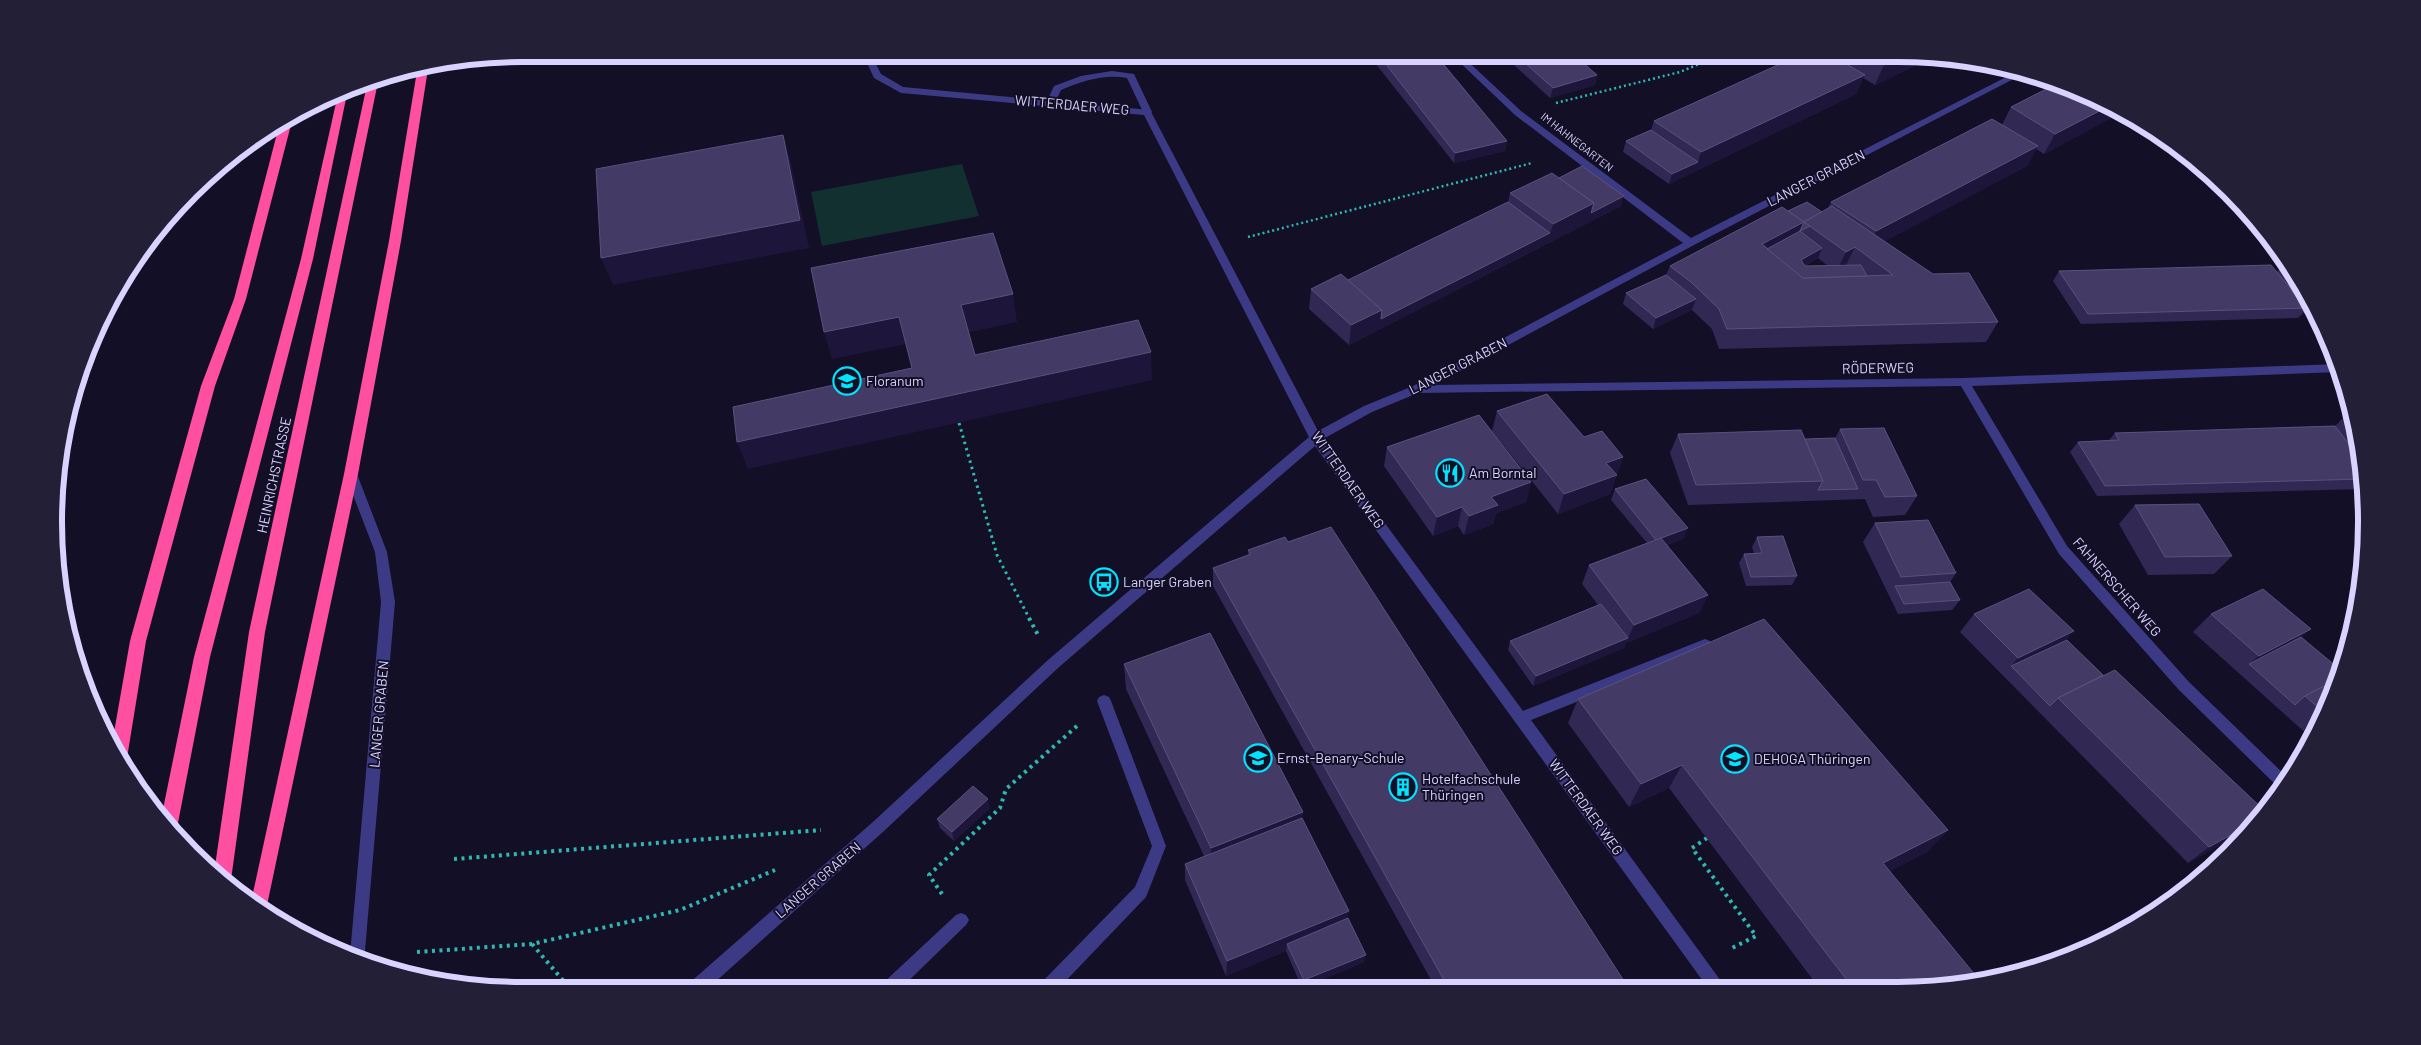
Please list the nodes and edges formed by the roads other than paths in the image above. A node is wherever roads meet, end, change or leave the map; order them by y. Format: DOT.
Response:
graph roads {
  1 [pos="871,62"];
  2 [pos="1464,62"];
  3 [pos="422,73"];
  4 [pos="2013,77"];
  5 [pos="372,88"];
  6 [pos="342,100"];
  7 [pos="1051,103"];
  8 [pos="1147,112"];
  9 [pos="284,129"];
  10 [pos="1690,243"];
  11 [pos="2331,368"];
  12 [pos="1964,382"];
  13 [pos="1417,389"];
  14 [pos="1316,438"];
  15 [pos="351,474"];
  16 [pos="1720,639"];
  17 [pos="1104,702"];
  18 [pos="1521,718"];
  19 [pos="120,745"];
  20 [pos="2280,779"];
  21 [pos="170,818"];
  22 [pos="223,871"];
  23 [pos="260,900"];
  24 [pos="961,920"];
  25 [pos="359,952"];
  26 [pos="703,982"];
  27 [pos="896,982"];
  28 [pos="1054,982"];
  29 [pos="1714,982"];
  1 -- 7 [label="street, WITTERDAER WEG"];
  2 -- 10 [label="street, IM HAHNEGARTEN"];
  3 -- 15 [label="highway"];
  4 -- 10 [label="street, LANGER GRABEN"];
  5 -- 22 [label="highway, HEINRICHSTRASSE"];
  6 -- 21 [label="highway, HEINRICHSTRASSE"];
  7 -- 8 [label="street, WITTERDAER WEG"];
  7 -- 8 [label="street"];
  8 -- 14 [label="street, WITTERDAER WEG"];
  9 -- 19 [label="highway"];
  10 -- 13 [label="street, LANGER GRABEN"];
  11 -- 12 [label="street, RÖDERWEG"];
  12 -- 13 [label="street, RÖDERWEG"];
  12 -- 20 [label="street, FAHNERSCHER WEG"];
  13 -- 14 [label="street, LANGER GRABEN"];
  14 -- 18 [label="street, WITTERDAER WEG"];
  14 -- 26 [label="street, LANGER GRABEN"];
  15 -- 23 [label="highway"];
  15 -- 25 [label="street, LANGER GRABEN"];
  16 -- 18 [label="street"];
  17 -- 28 [label="street"];
  18 -- 29 [label="street, WITTERDAER WEG"];
  24 -- 27 [label="street"];
}
